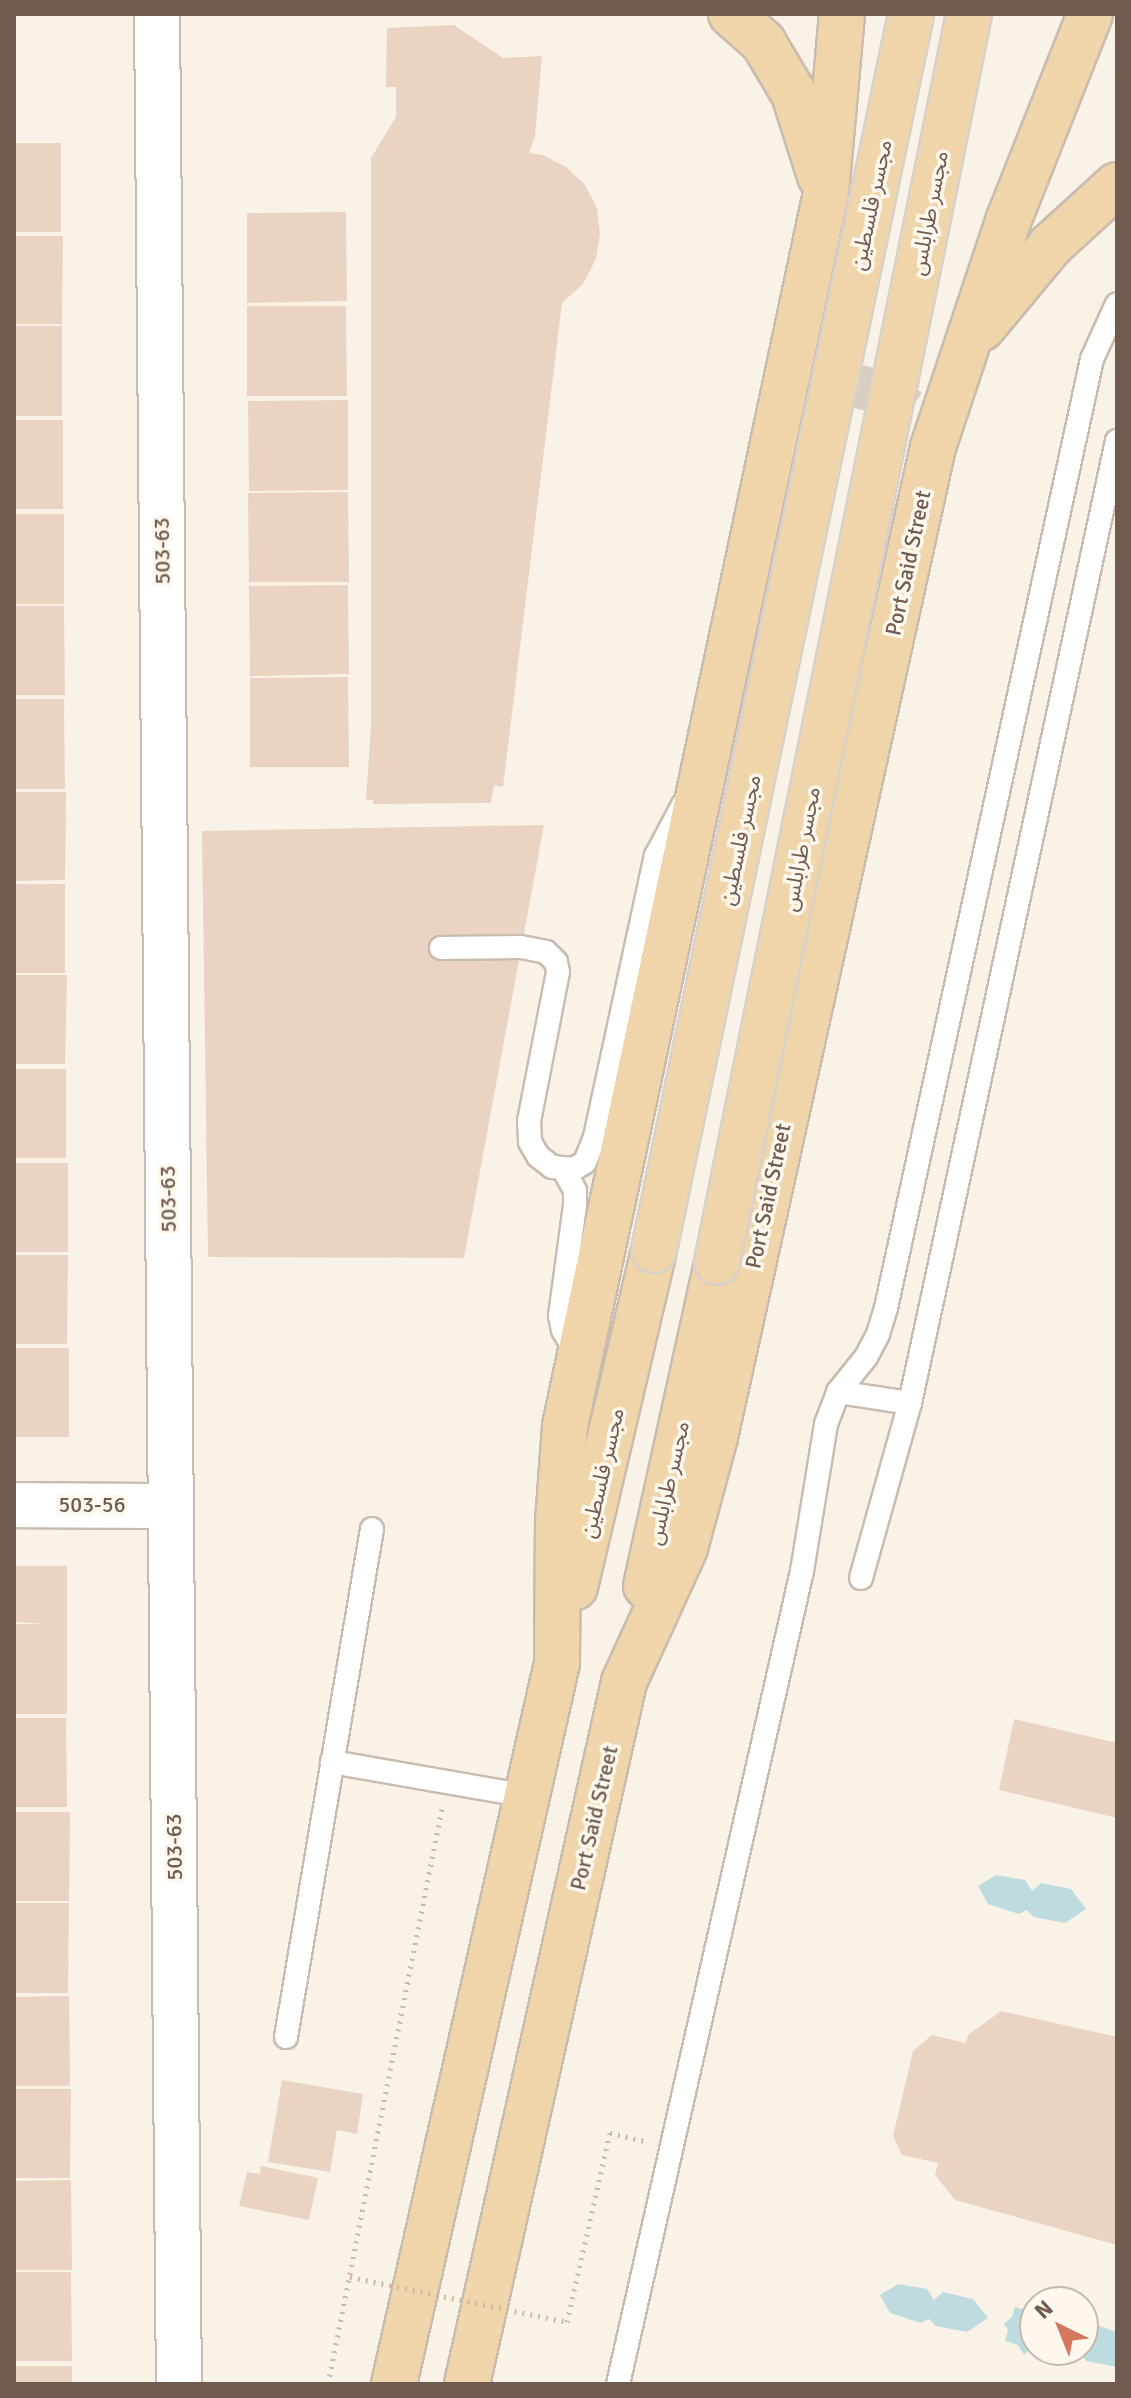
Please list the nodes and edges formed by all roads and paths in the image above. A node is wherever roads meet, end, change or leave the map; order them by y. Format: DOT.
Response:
graph roads {
  1 [pos="157,14"];
  2 [pos="731,14"];
  3 [pos="842,14"];
  4 [pos="911,14"];
  5 [pos="969,14"];
  6 [pos="1090,14"];
  7 [pos="1117,185"];
  8 [pos="826,193"];
  9 [pos="1117,304"];
  10 [pos="967,345"];
  11 [pos="819,387"];
  12 [pos="781,408"];
  13 [pos="910,411"];
  14 [pos="1117,441"];
  15 [pos="933,447"];
  16 [pos="706,761"];
  17 [pos="441,948"];
  18 [pos="564,1170"];
  19 [pos="580,1357"];
  20 [pos="838,1392"];
  21 [pos="910,1403"];
  22 [pos="14,1505"];
  23 [pos="171,1506"];
  24 [pos="372,1529"];
  25 [pos="861,1578"];
  26 [pos="557,1663"];
  27 [pos="624,1682"];
  28 [pos="332,1762"];
  29 [pos="447,1782"];
  30 [pos="527,1796"];
  31 [pos="286,2037"];
  32 [pos="610,2133"];
  33 [pos="350,2277"];
  34 [pos="179,2384"];
  35 [pos="328,2384"];
  36 [pos="394,2384"];
  37 [pos="467,2384"];
  38 [pos="618,2384"];
  1 -- 23 [label="street, 503-63"];
  2 -- 8 [label="main road"];
  3 -- 8 [label="main road"];
  4 -- 26 [label="main road, مجسر فلسطين, bridge"];
  5 -- 27 [label="main road, مجسر طرابلس, bridge"];
  6 -- 10 [label="main road, Port Said Street"];
  7 -- 10 [label="main road"];
  8 -- 12 [label="main road"];
  9 -- 20 [label="lane"];
  10 -- 15 [label="main road, Port Said Street"];
  11 -- 12 [label="main road"];
  12 -- 16 [label="main road"];
  13 -- 15 [label="main road"];
  14 -- 21 [label="lane"];
  15 -- 27 [label="main road, Port Said Street"];
  16 -- 18 [label="lane"];
  16 -- 19 [label="main road"];
  17 -- 18 [label="lane"];
  18 -- 19 [label="lane"];
  19 -- 26 [label="main road"];
  20 -- 21 [label="lane"];
  20 -- 38 [label="lane"];
  21 -- 25 [label="lane"];
  22 -- 23 [label="street, 503-56"];
  23 -- 34 [label="street, 503-63"];
  24 -- 28 [label="lane"];
  26 -- 30 [label="main road"];
  27 -- 37 [label="main road, Port Said Street"];
  28 -- 29 [label="lane"];
  28 -- 31 [label="lane"];
  29 -- 30 [label="lane"];
  29 -- 33 [label="path"];
  30 -- 36 [label="main road"];
  32 -- 33 [label="path, bridge"];
  33 -- 35 [label="path"];
}
